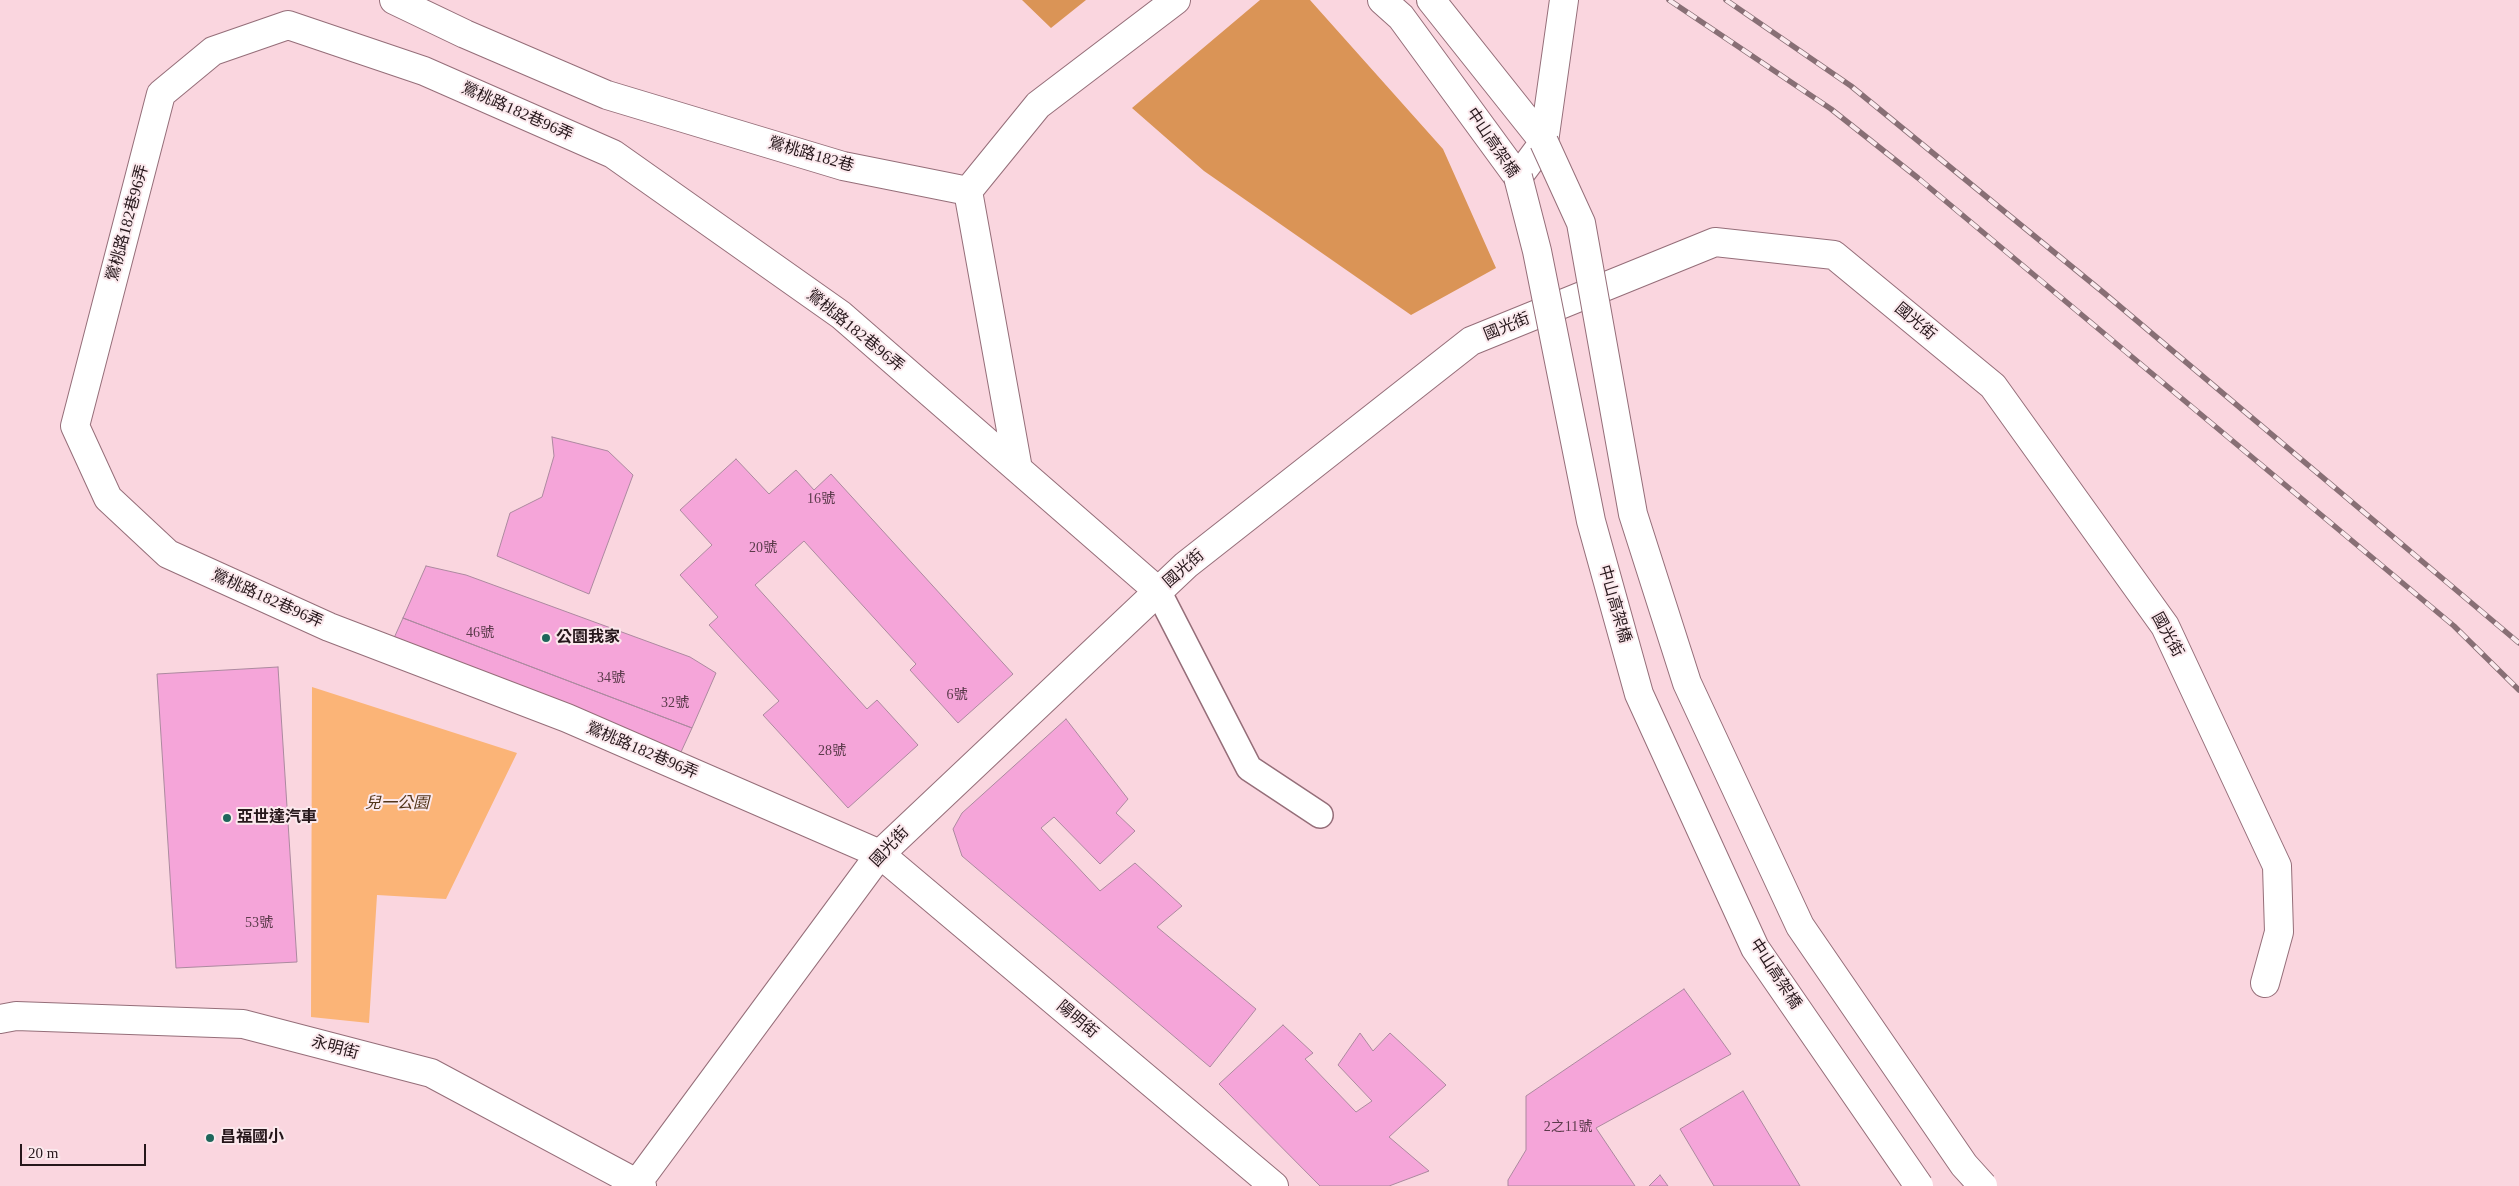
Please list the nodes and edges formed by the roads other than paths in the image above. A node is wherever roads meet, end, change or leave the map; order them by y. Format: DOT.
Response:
graph roads {
  1 [pos="394,0"];
  2 [pos="1176,0"];
  3 [pos="1382,0"];
  4 [pos="1431,0"];
  5 [pos="1564,0"];
  6 [pos="1544,142"];
  7 [pos="1518,177"];
  8 [pos="968,191"];
  9 [pos="1018,469"];
  10 [pos="1158,592"];
  11 [pos="1320,815"];
  12 [pos="880,854"];
  13 [pos="2265,983"];
  14 [pos="0,1019"];
  15 [pos="640,1184"];
  16 [pos="1274,1186"];
  17 [pos="1919,1186"];
  18 [pos="1983,1186"];
  1 -- 8 [label="street, 鶯桃路182巷"];
  2 -- 8 [label="street"];
  3 -- 7 [label="street, 中山高架橋"];
  4 -- 6 [label="street"];
  5 -- 6 [label="street"];
  6 -- 7 [label="street"];
  6 -- 18 [label="street, bridge"];
  7 -- 17 [label="street, 中山高架橋, bridge"];
  8 -- 9 [label="street"];
  9 -- 10 [label="street, 鶯桃路182巷96弄"];
  9 -- 12 [label="street, 鶯桃路182巷96弄"];
  10 -- 11 [label="lane"];
  10 -- 12 [label="street, 國光街"];
  10 -- 13 [label="street, 國光街"];
  12 -- 15 [label="street, 國光街"];
  12 -- 16 [label="street, 陽明街"];
  14 -- 15 [label="street, 永明街"];
}
